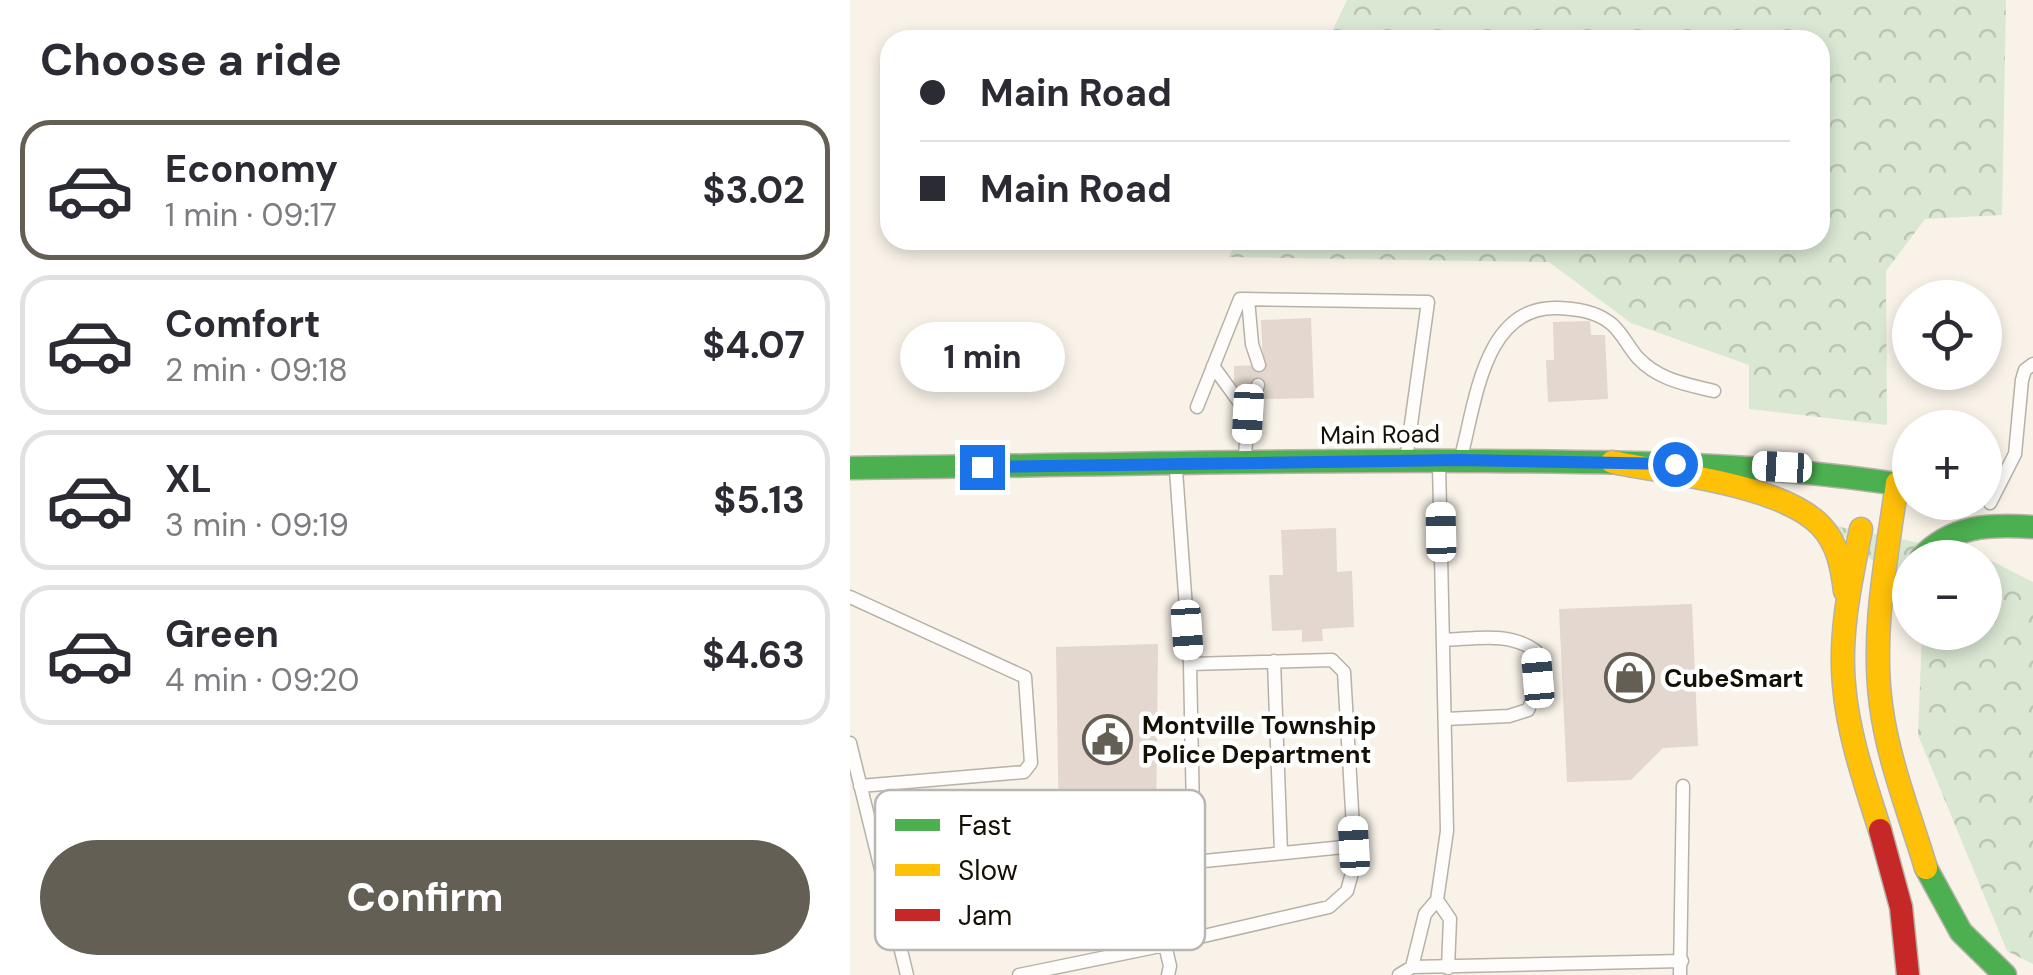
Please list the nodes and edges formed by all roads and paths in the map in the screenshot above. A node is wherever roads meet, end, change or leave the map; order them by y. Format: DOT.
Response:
graph roads {
  1 [pos="1248,299"];
  2 [pos="2033,364"];
  3 [pos="1252,365"];
  4 [pos="1213,366"];
  5 [pos="1253,385"];
  6 [pos="1714,391"];
  7 [pos="1250,407"];
  8 [pos="1197,408"];
  9 [pos="1450,460"];
  10 [pos="1406,461"];
  11 [pos="1612,462"];
  12 [pos="1244,463"];
  13 [pos="1175,464"];
  14 [pos="850,468"];
  15 [pos="2002,477"];
  16 [pos="1870,478"];
  17 [pos="1892,483"];
  18 [pos="2002,507"];
  19 [pos="2033,516"];
  20 [pos="1896,520"];
  21 [pos="2033,527"];
  22 [pos="1940,540"];
  23 [pos="850,597"];
  24 [pos="1846,604"];
  25 [pos="1892,614"];
  26 [pos="1443,640"];
  27 [pos="1274,661"];
  28 [pos="1190,664"];
  29 [pos="1877,669"];
  30 [pos="1445,719"];
  31 [pos="850,743"];
  32 [pos="860,786"];
  33 [pos="1683,786"];
  34 [pos="1193,790"];
  35 [pos="875,846"];
  36 [pos="1354,846"];
  37 [pos="1281,853"];
  38 [pos="1205,861"];
  39 [pos="1437,900"];
  40 [pos="1205,936"];
  41 [pos="900,950"];
  42 [pos="1141,950"];
  43 [pos="1166,950"];
  44 [pos="1412,967"];
  45 [pos="1448,968"];
  46 [pos="1681,968"];
  47 [pos="906,975"];
  48 [pos="1019,975"];
  49 [pos="1168,975"];
  50 [pos="1399,975"];
  51 [pos="1908,975"];
  52 [pos="2005,975"];
  1 -- 3 [label="lane"];
  1 -- 4 [label="lane"];
  1 -- 10 [label="lane"];
  2 -- 15 [label="lane"];
  4 -- 7 [label="lane"];
  4 -- 8 [label="lane"];
  5 -- 7 [label="lane"];
  6 -- 9 [label="lane"];
  7 -- 12 [label="lane"];
  9 -- 10 [label="main road, Main Road"];
  9 -- 11 [label="main road, Main Road"];
  9 -- 26 [label="lane"];
  10 -- 12 [label="main road, Main Road"];
  11 -- 16 [label="main road, Main Road"];
  11 -- 24 [label="main road"];
  12 -- 13 [label="main road, Main Road"];
  13 -- 14 [label="main road, Main Road"];
  13 -- 28 [label="lane"];
  16 -- 17 [label="main road, Main Road"];
  16 -- 24 [label="main road"];
  18 -- 19 [label="main road"];
  20 -- 29 [label="main road"];
  21 -- 22 [label="main road"];
  23 -- 32 [label="lane"];
  24 -- 51 [label="main road"];
  25 -- 29 [label="main road"];
  26 -- 30 [label="lane"];
  26 -- 30 [label="lane"];
  27 -- 28 [label="lane"];
  27 -- 36 [label="lane"];
  27 -- 37 [label="lane"];
  28 -- 34 [label="lane"];
  29 -- 52 [label="main road"];
  30 -- 39 [label="lane"];
  31 -- 32 [label="lane"];
  32 -- 35 [label="lane"];
  33 -- 46 [label="lane"];
  36 -- 37 [label="lane"];
  36 -- 40 [label="lane"];
  37 -- 38 [label="lane"];
  39 -- 44 [label="lane"];
  39 -- 45 [label="lane"];
  41 -- 47 [label="lane"];
  42 -- 48 [label="lane"];
  43 -- 49 [label="lane"];
  44 -- 45 [label="lane"];
  44 -- 50 [label="lane"];
  45 -- 46 [label="lane"];
}
